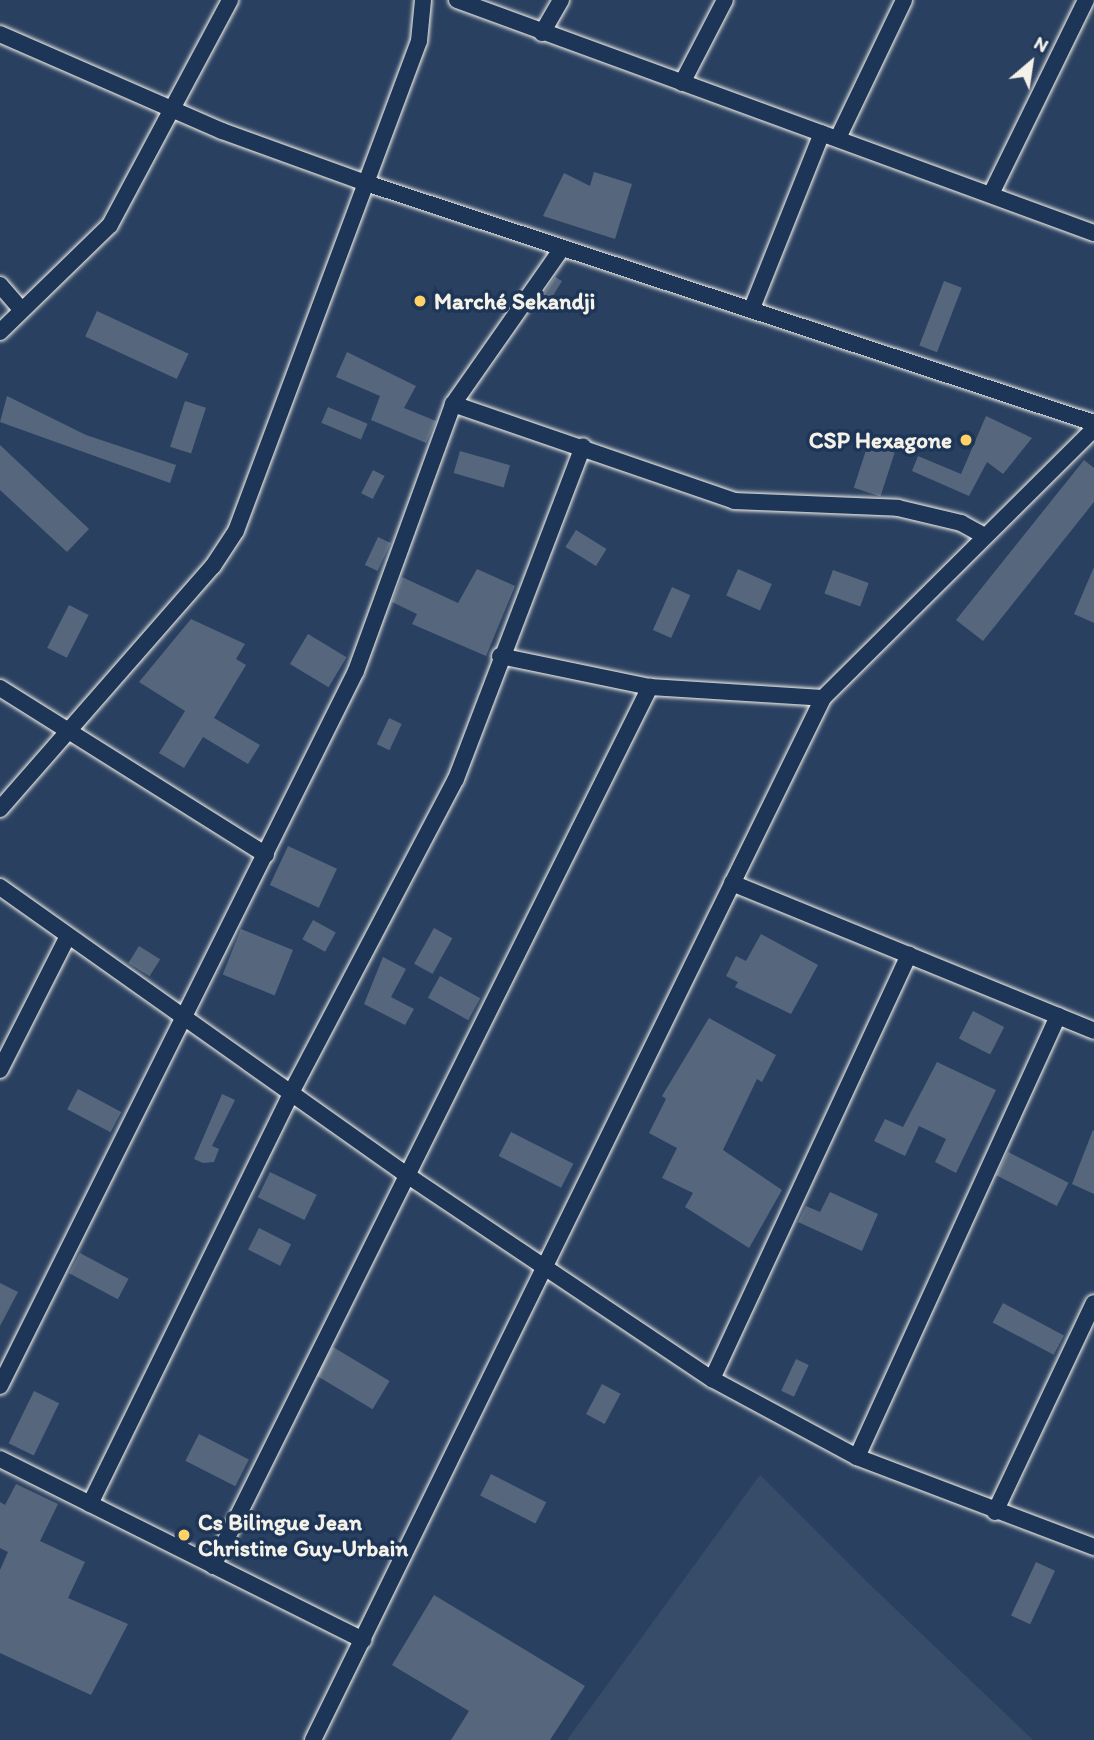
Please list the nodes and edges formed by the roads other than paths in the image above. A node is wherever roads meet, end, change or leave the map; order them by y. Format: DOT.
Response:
graph roads {
  1 [pos="230,0"];
  2 [pos="424,0"];
  3 [pos="457,0"];
  4 [pos="561,0"];
  5 [pos="725,0"];
  6 [pos="904,0"];
  7 [pos="1086,0"];
  8 [pos="542,33"];
  9 [pos="0,34"];
  10 [pos="682,83"];
  11 [pos="175,109"];
  12 [pos="830,136"];
  13 [pos="363,182"];
  14 [pos="991,194"];
  15 [pos="1094,233"];
  16 [pos="560,251"];
  17 [pos="0,285"];
  18 [pos="752,308"];
  19 [pos="22,310"];
  20 [pos="0,332"];
  21 [pos="453,404"];
  22 [pos="1094,423"];
  23 [pos="1094,429"];
  24 [pos="583,446"];
  25 [pos="984,536"];
  26 [pos="500,656"];
  27 [pos="650,687"];
  28 [pos="0,688"];
  29 [pos="823,698"];
  30 [pos="70,733"];
  31 [pos="0,809"];
  32 [pos="266,855"];
  33 [pos="732,883"];
  34 [pos="0,887"];
  35 [pos="68,936"];
  36 [pos="909,955"];
  37 [pos="183,1014"];
  38 [pos="1058,1016"];
  39 [pos="1094,1031"];
  40 [pos="0,1070"];
  41 [pos="292,1091"];
  42 [pos="404,1173"];
  43 [pos="548,1267"];
  44 [pos="1094,1303"];
  45 [pos="712,1379"];
  46 [pos="0,1386"];
  47 [pos="857,1457"];
  48 [pos="0,1459"];
  49 [pos="90,1504"];
  50 [pos="995,1512"];
  51 [pos="1094,1548"];
  52 [pos="214,1566"];
  53 [pos="363,1640"];
  54 [pos="313,1740"];
  1 -- 11 [label="street"];
  2 -- 13 [label="street"];
  3 -- 8 [label="street"];
  4 -- 8 [label="street"];
  5 -- 10 [label="street"];
  6 -- 12 [label="street"];
  7 -- 14 [label="street"];
  8 -- 10 [label="street"];
  9 -- 11 [label="street"];
  10 -- 12 [label="street"];
  11 -- 13 [label="street"];
  11 -- 19 [label="street"];
  12 -- 14 [label="street"];
  12 -- 18 [label="street"];
  13 -- 16 [label="street"];
  13 -- 30 [label="street"];
  14 -- 15 [label="street"];
  16 -- 18 [label="street"];
  16 -- 21 [label="street"];
  17 -- 19 [label="street"];
  18 -- 22 [label="street"];
  19 -- 20 [label="street"];
  21 -- 24 [label="street"];
  21 -- 32 [label="street"];
  23 -- 25 [label="street"];
  24 -- 25 [label="street"];
  24 -- 26 [label="street"];
  25 -- 29 [label="street"];
  26 -- 27 [label="street"];
  26 -- 41 [label="street"];
  27 -- 29 [label="street"];
  27 -- 42 [label="street"];
  28 -- 30 [label="street"];
  29 -- 33 [label="street"];
  30 -- 31 [label="street"];
  30 -- 32 [label="street"];
  32 -- 37 [label="street"];
  33 -- 36 [label="street"];
  33 -- 43 [label="street"];
  34 -- 35 [label="street"];
  35 -- 37 [label="street"];
  35 -- 40 [label="street"];
  36 -- 38 [label="street"];
  36 -- 45 [label="street"];
  37 -- 41 [label="street"];
  37 -- 46 [label="street"];
  38 -- 39 [label="street"];
  38 -- 47 [label="street"];
  41 -- 42 [label="street"];
  41 -- 49 [label="street"];
  42 -- 43 [label="street"];
  42 -- 52 [label="street"];
  43 -- 45 [label="street"];
  43 -- 53 [label="street"];
  44 -- 50 [label="street"];
  45 -- 47 [label="street"];
  47 -- 50 [label="street"];
  48 -- 49 [label="street"];
  49 -- 52 [label="street"];
  50 -- 51 [label="street"];
  52 -- 53 [label="street"];
  53 -- 54 [label="street"];
}
